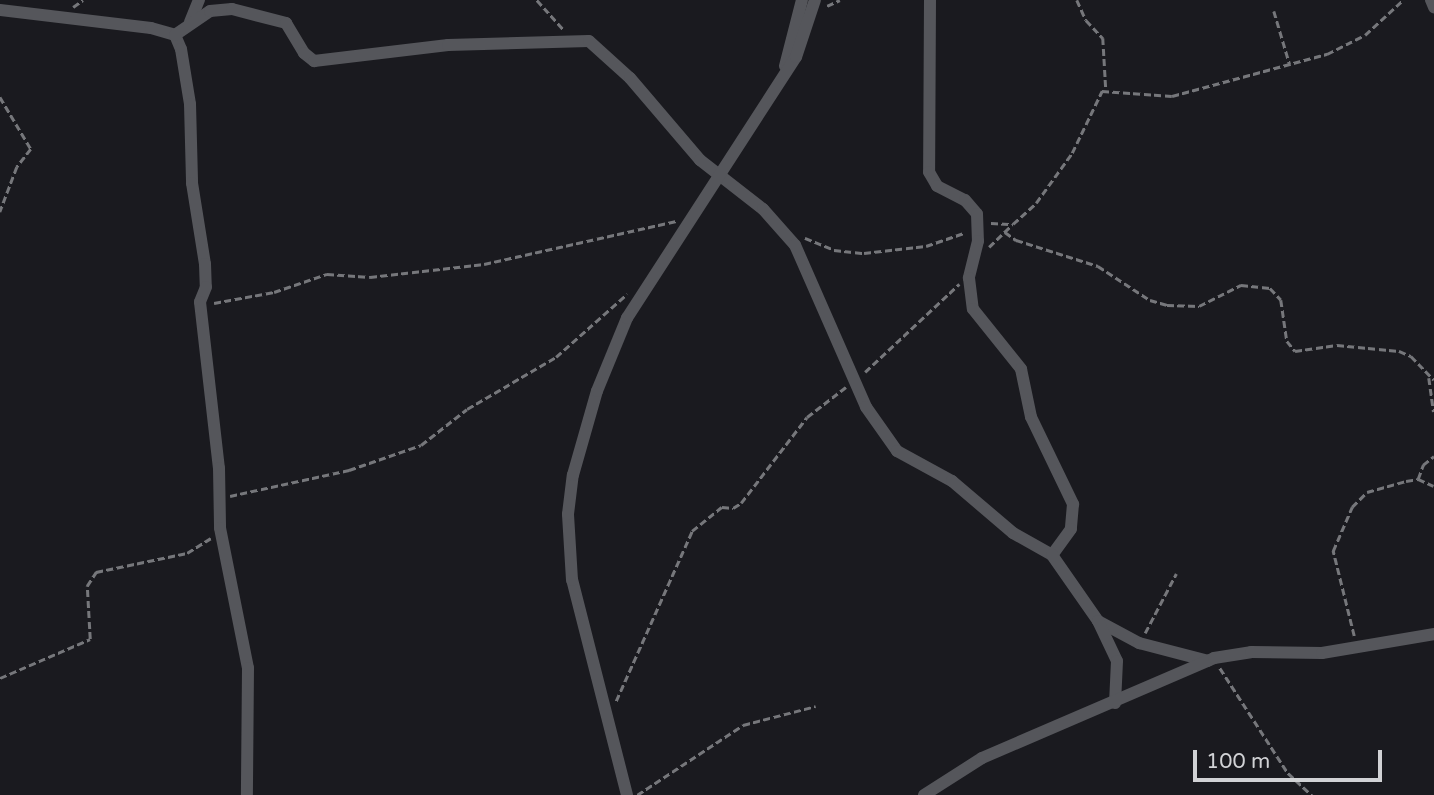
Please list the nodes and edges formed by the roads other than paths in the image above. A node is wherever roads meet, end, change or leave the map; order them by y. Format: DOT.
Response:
graph roads {
  1 [pos="199,0"];
  2 [pos="802,0"];
  3 [pos="815,0"];
  4 [pos="930,0"];
  5 [pos="1431,0"];
  6 [pos="1434,7"];
  7 [pos="0,10"];
  8 [pos="181,32"];
  9 [pos="783,77"];
  10 [pos="716,174"];
  11 [pos="1052,555"];
  12 [pos="1098,621"];
  13 [pos="1434,634"];
  14 [pos="1211,659"];
  15 [pos="1115,703"];
  16 [pos="247,795"];
  17 [pos="627,795"];
  18 [pos="924,795"];
  1 -- 8 [label="street"];
  2 -- 9 [label="street"];
  3 -- 9 [label="street"];
  4 -- 11 [label="street"];
  5 -- 6 [label="street"];
  7 -- 8 [label="street"];
  8 -- 10 [label="street"];
  8 -- 16 [label="street"];
  9 -- 10 [label="street"];
  10 -- 11 [label="street"];
  10 -- 17 [label="street"];
  11 -- 12 [label="street"];
  12 -- 14 [label="street"];
  12 -- 15 [label="street"];
  13 -- 14 [label="street"];
  14 -- 15 [label="street"];
  15 -- 18 [label="street"];
}
